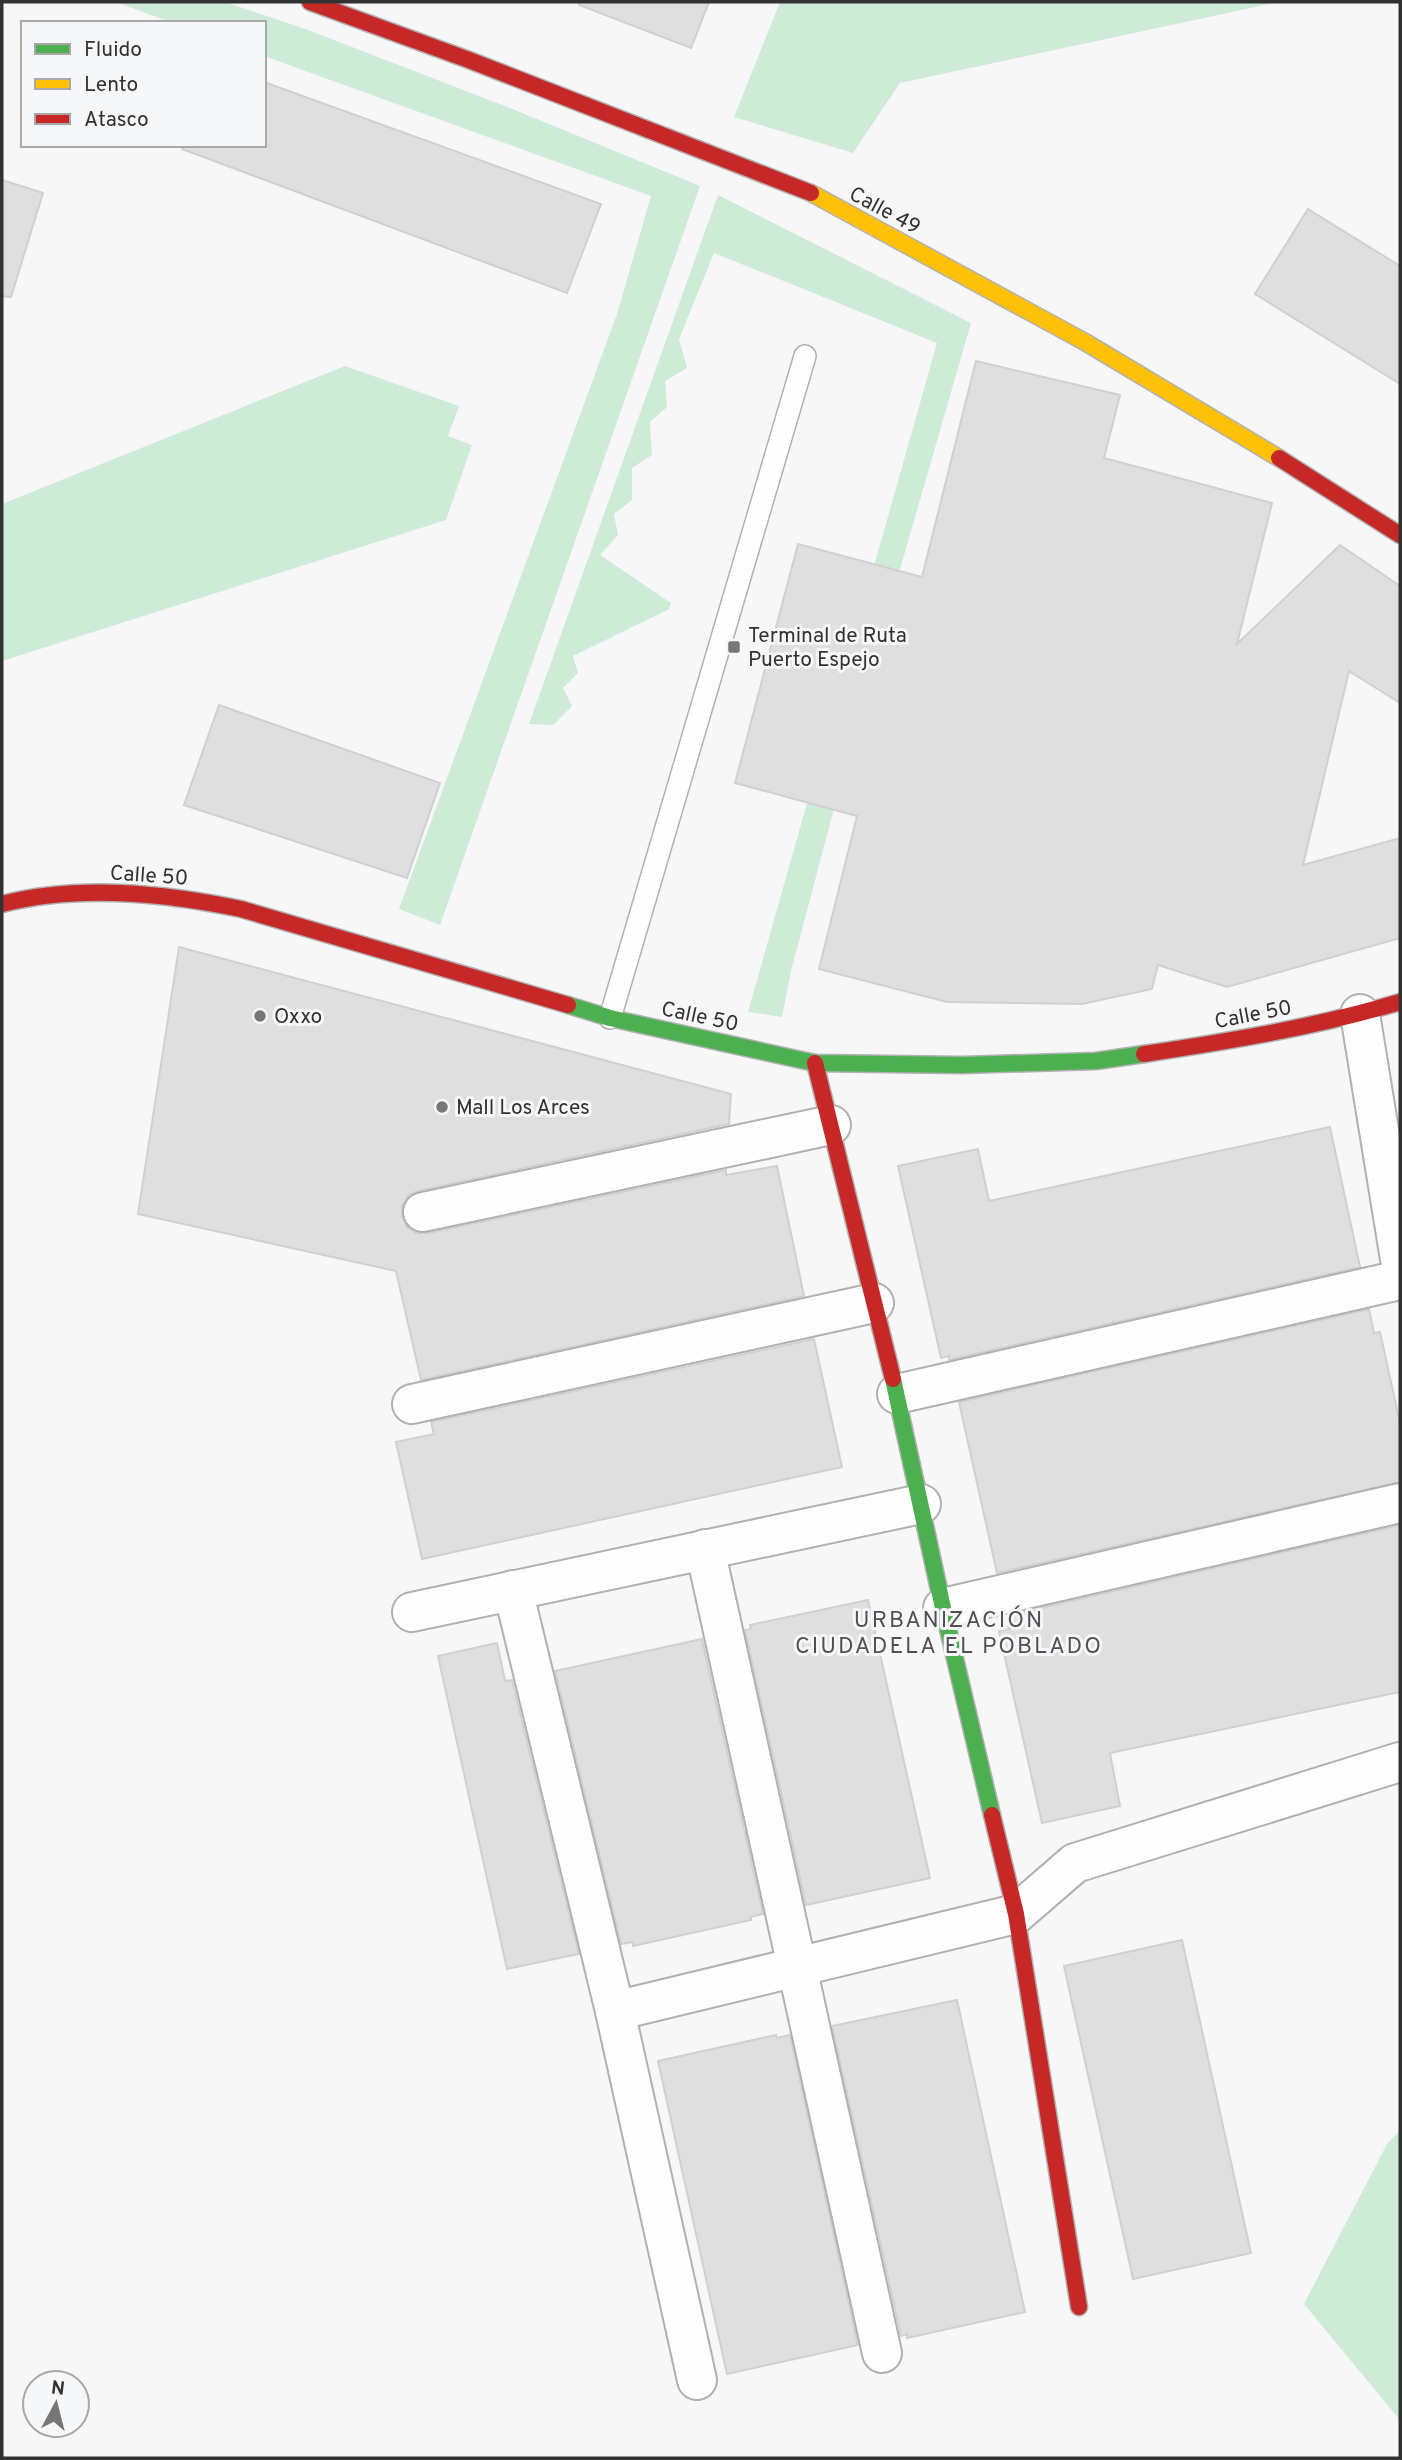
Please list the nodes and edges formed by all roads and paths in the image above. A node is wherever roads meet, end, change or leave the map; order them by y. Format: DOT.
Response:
graph roads {
  1 [pos="310,2"];
  2 [pos="805,356"];
  3 [pos="1400,535"];
  4 [pos="2,904"];
  5 [pos="1400,1002"];
  6 [pos="1360,1013"];
  7 [pos="610,1018"];
  8 [pos="815,1063"];
  9 [pos="831,1125"];
  10 [pos="424,1213"];
  11 [pos="1400,1259"];
  12 [pos="1400,1280"];
  13 [pos="874,1303"];
  14 [pos="897,1394"];
  15 [pos="412,1404"];
  16 [pos="1400,1503"];
  17 [pos="921,1504"];
  18 [pos="705,1549"];
  19 [pos="513,1590"];
  20 [pos="943,1608"];
  21 [pos="412,1612"];
  22 [pos="1400,1762"];
  23 [pos="1016,1914"];
  24 [pos="796,1969"];
  25 [pos="615,2011"];
  26 [pos="1079,2307"];
  27 [pos="882,2353"];
  28 [pos="697,2380"];
  1 -- 3 [label="street, Calle 49"];
  2 -- 7 [label="lane"];
  4 -- 7 [label="street, Calle 50"];
  5 -- 6 [label="street, Calle 50"];
  6 -- 8 [label="street, Calle 50"];
  6 -- 11 [label="street"];
  7 -- 8 [label="street, Calle 50"];
  8 -- 9 [label="street"];
  9 -- 10 [label="street"];
  9 -- 13 [label="street"];
  12 -- 14 [label="street"];
  13 -- 14 [label="street"];
  13 -- 15 [label="street"];
  14 -- 17 [label="street"];
  16 -- 20 [label="street"];
  17 -- 18 [label="street"];
  17 -- 20 [label="street"];
  18 -- 19 [label="street"];
  18 -- 24 [label="street"];
  19 -- 21 [label="street"];
  19 -- 25 [label="street"];
  20 -- 23 [label="street"];
  22 -- 23 [label="street"];
  23 -- 24 [label="street"];
  23 -- 26 [label="street"];
  24 -- 25 [label="street"];
  24 -- 27 [label="street"];
  25 -- 28 [label="street"];
}
